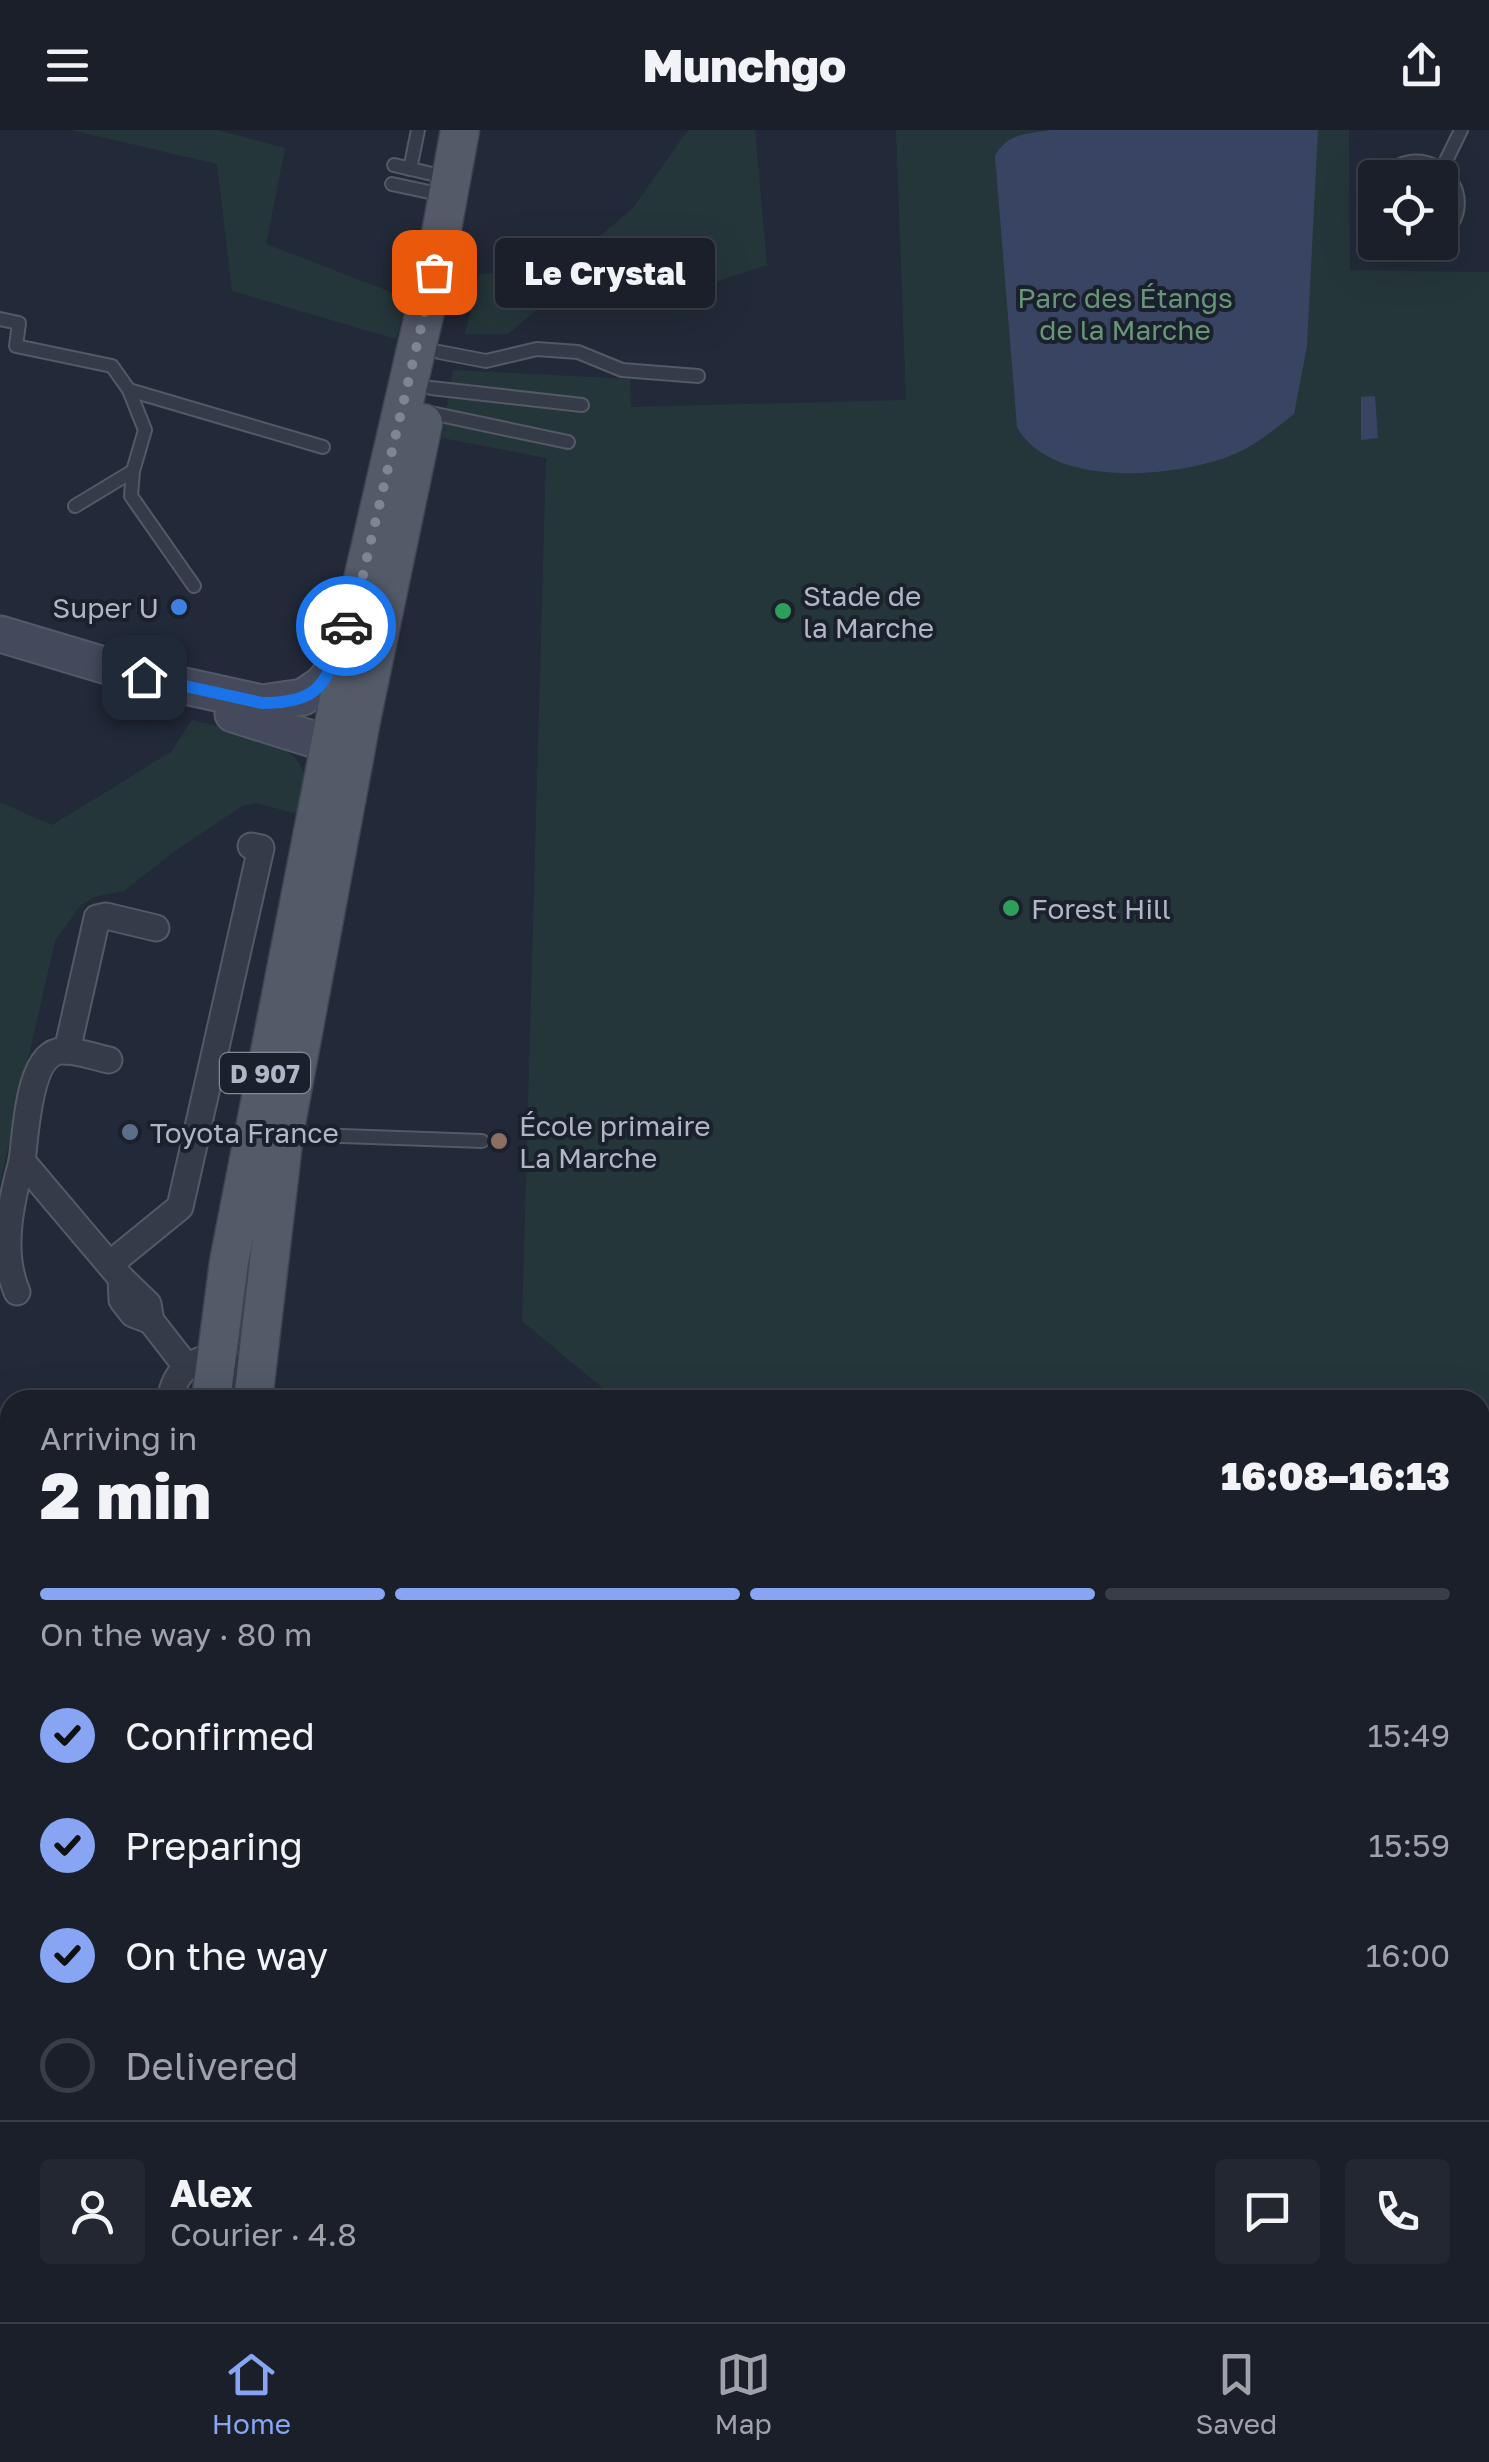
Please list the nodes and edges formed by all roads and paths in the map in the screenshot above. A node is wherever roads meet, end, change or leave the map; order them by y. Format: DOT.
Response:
graph roads {
  1 [pos="418,130"];
  2 [pos="460,130"];
  3 [pos="480,130"];
  4 [pos="1461,130"];
  5 [pos="1405,160"];
  6 [pos="1432,160"];
  7 [pos="1446,160"];
  8 [pos="394,165"];
  9 [pos="410,169"];
  10 [pos="1458,182"];
  11 [pos="392,184"];
  12 [pos="451,188"];
  13 [pos="1458,212"];
  14 [pos="0,318"];
  15 [pos="698,376"];
  16 [pos="432,384"];
  17 [pos="129,390"];
  18 [pos="582,405"];
  19 [pos="568,442"];
  20 [pos="323,447"];
  21 [pos="133,471"];
  22 [pos="75,506"];
  23 [pos="194,586"];
  24 [pos="358,596"];
  25 [pos="0,634"];
  26 [pos="144,677"];
  27 [pos="303,697"];
  28 [pos="351,702"];
  29 [pos="343,750"];
  30 [pos="251,846"];
  31 [pos="156,928"];
  32 [pos="66,1052"];
  33 [pos="108,1060"];
  34 [pos="284,1134"];
  35 [pos="482,1141"];
  36 [pos="22,1161"];
  37 [pos="116,1271"];
  38 [pos="17,1292"];
  39 [pos="202,1360"];
  40 [pos="172,1390"];
  41 [pos="209,1390"];
  42 [pos="233,1390"];
  43 [pos="254,1390"];
  1 -- 9 [label="lane"];
  2 -- 12 [label="main road, D 907"];
  3 -- 16 [label="main road, D 907"];
  4 -- 7 [label="lane"];
  5 -- 6 [label="lane"];
  8 -- 9 [label="lane"];
  9 -- 12 [label="lane"];
  10 -- 13 [label="lane"];
  11 -- 12 [label="lane"];
  12 -- 24 [label="main road, D 907"];
  14 -- 17 [label="lane"];
  15 -- 16 [label="lane"];
  16 -- 18 [label="lane"];
  16 -- 19 [label="lane"];
  16 -- 28 [label="main road, D 907"];
  17 -- 20 [label="lane"];
  17 -- 21 [label="lane"];
  21 -- 22 [label="lane"];
  21 -- 23 [label="lane"];
  24 -- 27 [label="street"];
  24 -- 28 [label="main road, D 907"];
  25 -- 26 [label="street"];
  26 -- 27 [label="street"];
  26 -- 29 [label="street"];
  27 -- 28 [label="street"];
  28 -- 29 [label="main road, D 907"];
  29 -- 34 [label="main road, D 907"];
  29 -- 39 [label="main road, D 907"];
  30 -- 37 [label="street"];
  31 -- 32 [label="street"];
  32 -- 33 [label="street"];
  32 -- 36 [label="street"];
  34 -- 35 [label="lane"];
  34 -- 43 [label="main road, D 907"];
  36 -- 37 [label="street"];
  36 -- 38 [label="street"];
  37 -- 39 [label="street"];
  39 -- 40 [label="street"];
  39 -- 41 [label="main road, D 907"];
  39 -- 42 [label="street"];
}
